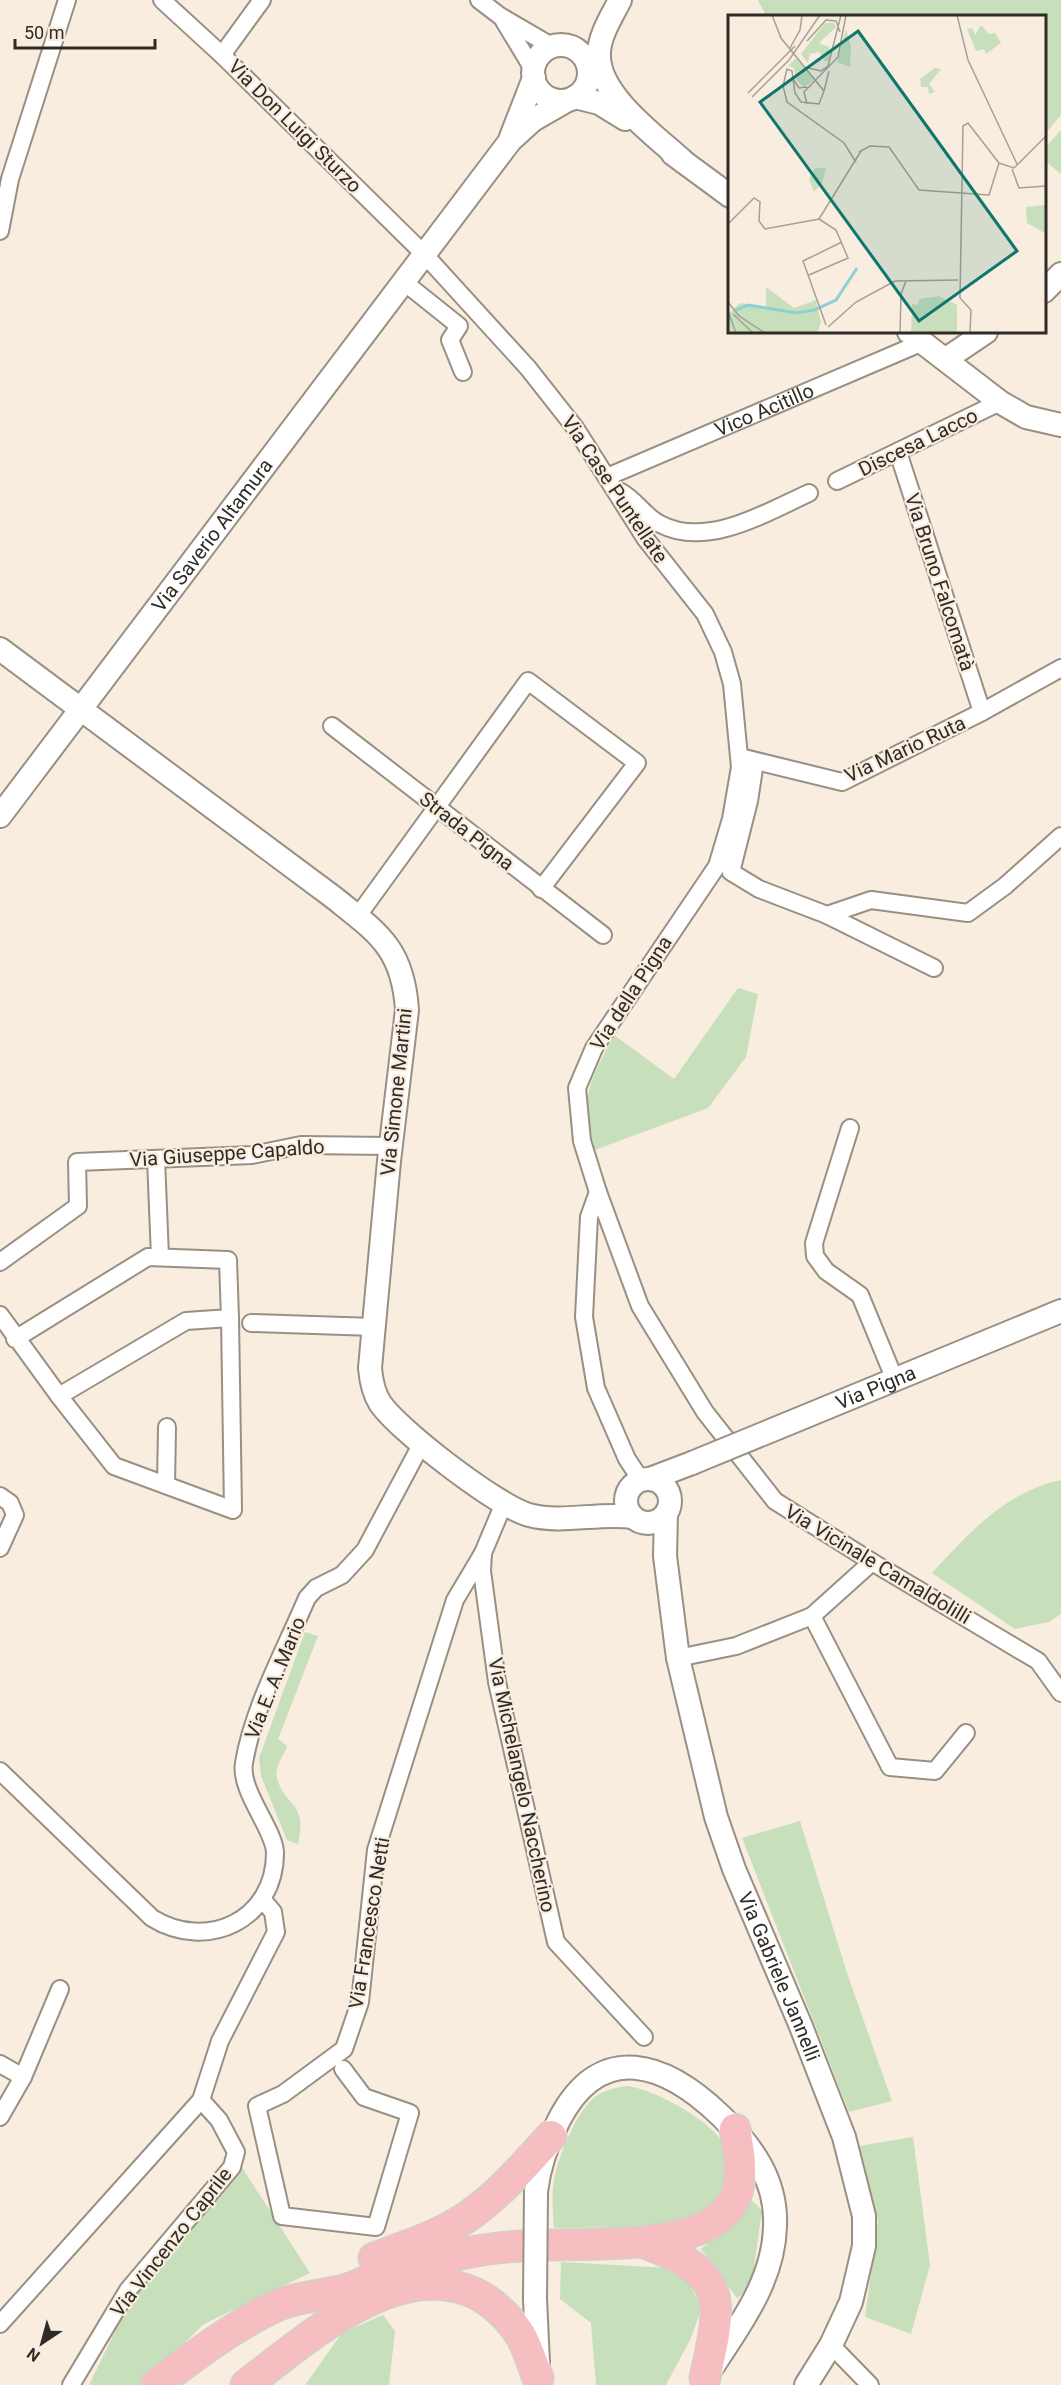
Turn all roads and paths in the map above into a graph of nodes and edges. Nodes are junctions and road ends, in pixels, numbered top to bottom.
1 (67, 0) edge
2 (162, 0) edge
3 (262, 0) edge
4 (478, 0) edge
5 (614, 0) edge
6 (620, 0) edge
7 (500, 16) junction
8 (560, 46) junction
9 (222, 55) junction
10 (533, 73) junction
11 (570, 99) junction
12 (510, 141) junction
13 (684, 162) junction
14 (728, 195) edge
15 (0, 231) edge
16 (425, 255) junction
17 (404, 282) junction
18 (985, 333) edge
19 (916, 337) edge
20 (946, 359) junction
21 (463, 372) dead end
22 (1000, 402) junction
23 (1061, 425) edge
24 (898, 452) junction
25 (837, 482) dead end
26 (610, 483) junction
27 (809, 493) dead end
28 (0, 649) edge
29 (1061, 668) edge
30 (80, 708) junction
31 (982, 712) junction
32 (332, 726) dead end
33 (748, 759) junction
34 (436, 808) junction
35 (0, 816) edge
36 (1061, 836) edge
37 (541, 889) junction
38 (827, 915) junction
39 (357, 916) junction
40 (603, 935) dead end
41 (934, 968) dead end
42 (850, 1128) dead end
43 (390, 1146) junction
44 (156, 1159) junction
45 (597, 1192) junction
46 (160, 1257) junction
47 (0, 1262) edge
48 (1061, 1311) edge
49 (0, 1315) edge
50 (230, 1318) junction
51 (250, 1323) dead end
52 (374, 1327) junction
53 (15, 1339) junction
54 (895, 1380) junction
55 (59, 1396) junction
56 (167, 1427) dead end
57 (422, 1443) junction
58 (166, 1485) junction
59 (0, 1496) edge
60 (648, 1500) junction
61 (504, 1503) junction
62 (0, 1548) edge
63 (483, 1553) junction
64 (872, 1562) junction
65 (812, 1616) junction
66 (678, 1658) junction
67 (1061, 1693) edge
68 (966, 1733) dead end
69 (0, 1771) edge
70 (262, 1899) junction
71 (60, 1989) dead end
72 (644, 2037) dead end
73 (0, 2064) edge
74 (343, 2069) dead end
75 (23, 2077) junction
76 (201, 2100) junction
77 (0, 2116) edge
78 (735, 2129) junction
79 (551, 2136) junction
80 (645, 2243) junction
81 (346, 2289) junction
82 (275, 2306) junction
83 (0, 2324) edge
84 (831, 2345) junction
85 (254, 2379) edge
86 (539, 2382) edge
87 (703, 2382) edge
88 (71, 2385) edge
89 (156, 2385) edge
90 (806, 2385) edge
91 (870, 2385) edge

1 - 15 street
2 - 9 street, Via Don Luigi Sturzo
3 - 9 street
4 - 7 street
5 - 8 main road
6 - 13 main road
7 - 8 street
7 - 10 street
8 - 10 main road
8 - 11 main road
9 - 16 street, Via Don Luigi Sturzo
10 - 11 main road
10 - 12 main road
11 - 12 main road
11 - 13 main road
12 - 16 main road, Via Saverio Altamura
13 - 14 main road
16 - 17 main road, Via Saverio Altamura
16 - 26 street, Via Case Puntellate
17 - 21 street
17 - 30 main road, Via Saverio Altamura
18 - 20 main road
19 - 20 main road
19 - 26 street, Vico Acitillo
20 - 22 main road
22 - 23 main road
22 - 24 street, Discesa Lacco
24 - 25 street, Discesa Lacco
24 - 31 street, Via Bruno Falcomatà
26 - 27 street
26 - 33 street, Via Case Puntellate
28 - 30 main road, Via Simone Martini
29 - 31 street, Via Mario Ruta
30 - 35 main road, Via Saverio Altamura
30 - 39 main road, Via Simone Martini
31 - 33 street, Via Mario Ruta
32 - 34 street, Strada Pigna
33 - 38 street
33 - 45 street, Via della Pigna
34 - 37 street, Strada Pigna
34 - 37 street
34 - 39 street
36 - 38 street
37 - 40 street, Strada Pigna
38 - 41 street
39 - 43 main road, Via Simone Martini
42 - 54 street
43 - 44 street, Via Giuseppe Capaldo
43 - 52 main road, Via Simone Martini
44 - 46 street
44 - 47 street, Via Giuseppe Capaldo
45 - 60 street
45 - 64 street, Via Vicinale Camaldolilli
46 - 50 street
46 - 53 street
48 - 54 main road, Via Pigna
49 - 53 street
50 - 55 street
50 - 58 street
51 - 52 street
52 - 57 main road, Via Simone Martini
53 - 55 street
54 - 60 main road, Via Pigna, bridge
55 - 58 street
56 - 58 street
57 - 61 main road, Via Simone Martini
57 - 70 street, Via E. A. Mario
59 - 62 street
60 - 61 main road, Via Simone Martini
60 - 66 main road, Via Gabriele Jannelli
61 - 63 street, Via Michelangelo Naccherino
63 - 72 street, Via Michelangelo Naccherino
63 - 74 street, Via Francesco Netti
64 - 65 street
64 - 67 street, Via Vicinale Camaldolilli
65 - 66 street
65 - 68 street
66 - 84 main road, Via Gabriele Jannelli
69 - 70 street, Via E. A. Mario
70 - 76 street
71 - 75 street
73 - 75 street
75 - 77 street
76 - 83 street
76 - 88 street, Via Vincenzo Caprile
78 - 79 main road
78 - 80 highway
78 - 87 main road
79 - 82 highway
79 - 86 main road, bridge
80 - 81 highway
80 - 87 highway
81 - 82 highway
81 - 85 highway
82 - 89 highway
84 - 90 main road, Via Gabriele Jannelli
84 - 91 street
85 - 86 highway

